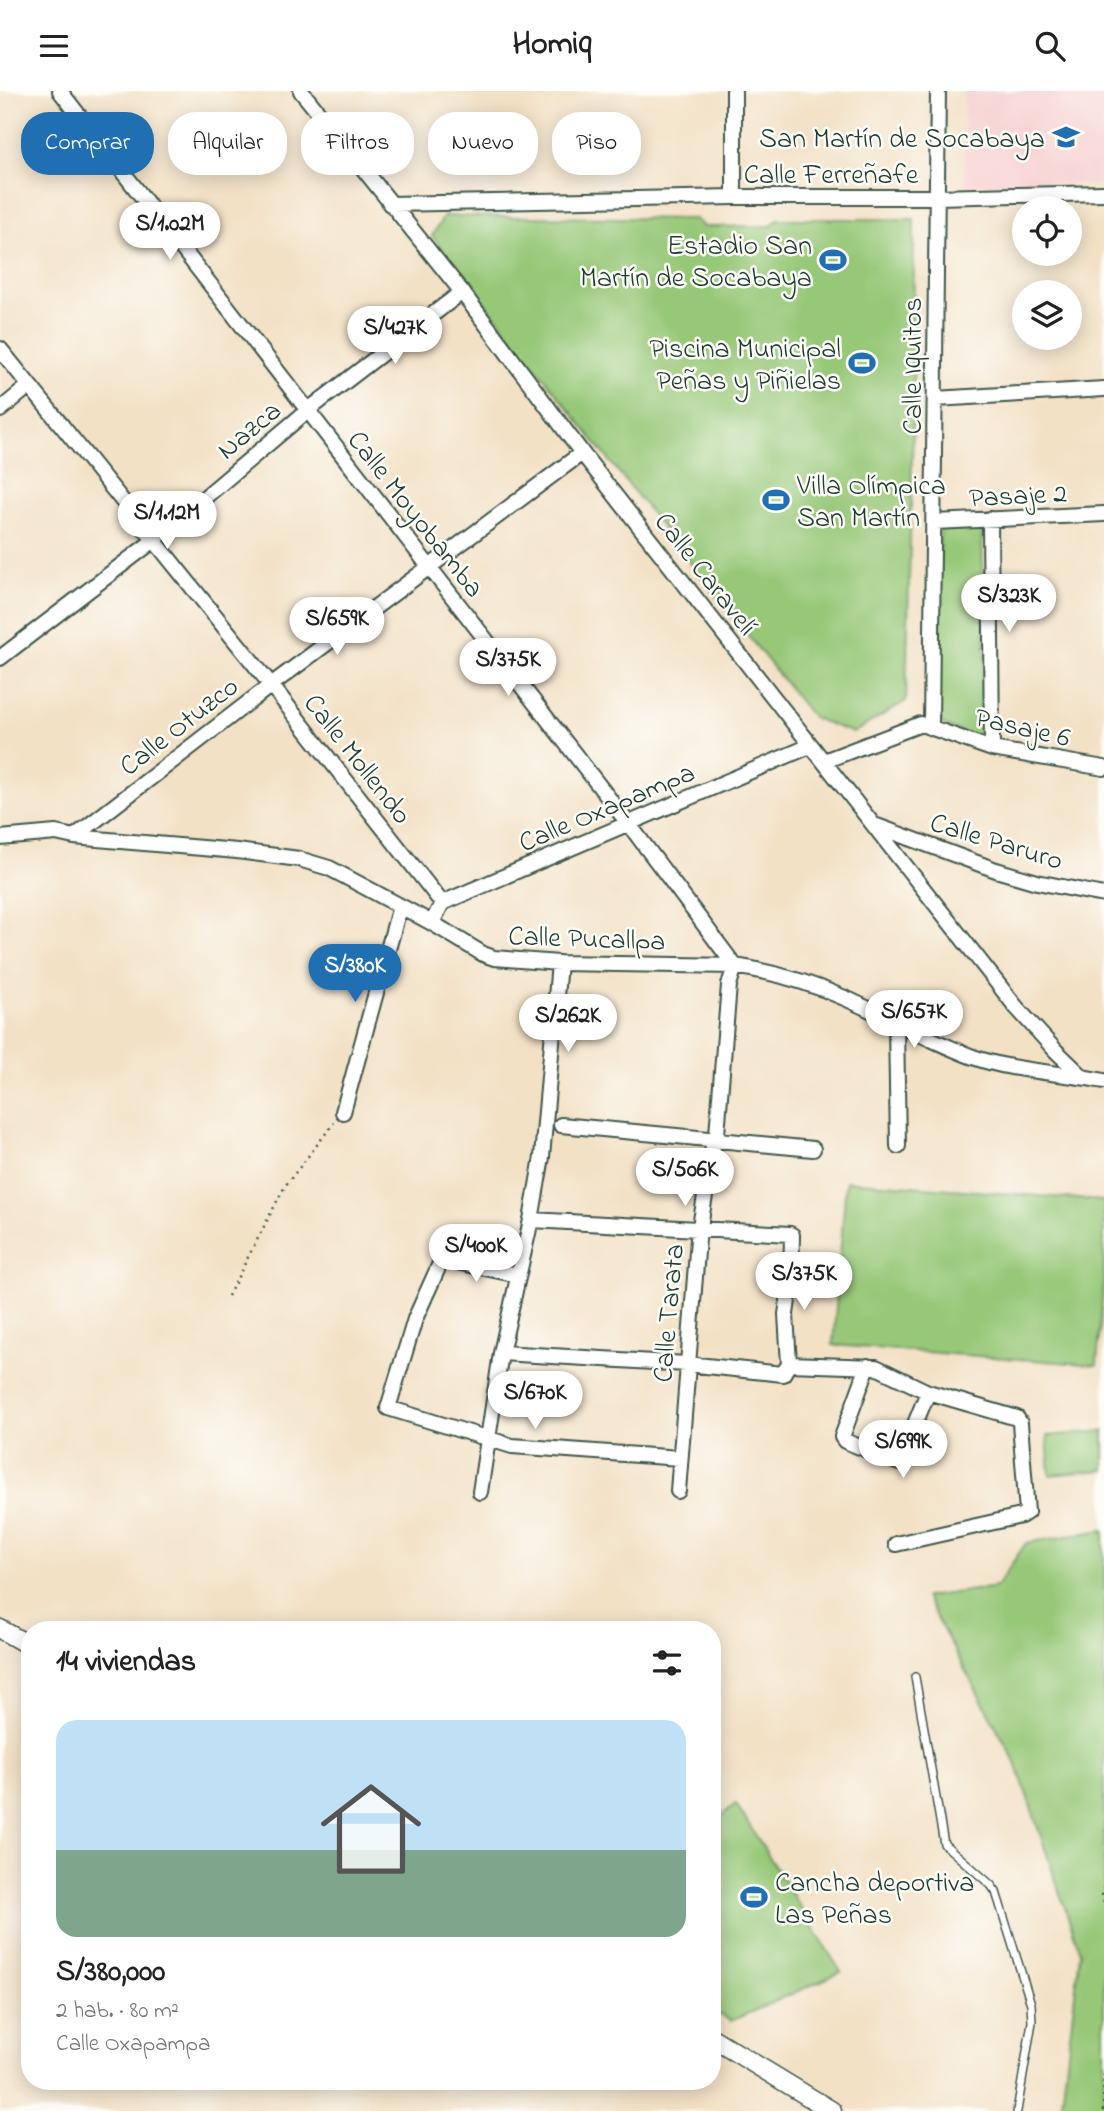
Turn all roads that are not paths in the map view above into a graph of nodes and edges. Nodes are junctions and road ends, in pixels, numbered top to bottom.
1 (60, 91) edge
2 (301, 91) edge
3 (734, 91) edge
4 (938, 91) edge
5 (1104, 193) edge
6 (734, 197) junction
7 (937, 197) junction
8 (390, 204) junction
9 (462, 292) junction
10 (0, 349) edge
11 (29, 386) junction
12 (1104, 389) edge
13 (935, 399) junction
14 (0, 410) edge
15 (307, 411) junction
16 (582, 453) junction
17 (1104, 514) edge
18 (990, 519) junction
19 (935, 522) junction
20 (153, 541) junction
21 (429, 567) junction
22 (0, 658) edge
23 (271, 685) junction
24 (931, 726) junction
25 (810, 746) junction
26 (992, 749) junction
27 (824, 761) junction
28 (1104, 768) edge
29 (628, 823) junction
30 (877, 827) junction
31 (74, 837) junction
32 (0, 838) edge
33 (1104, 895) edge
34 (442, 903) junction
35 (400, 906) junction
36 (432, 923) junction
37 (559, 963) junction
38 (734, 966) junction
39 (896, 1023) junction
40 (1083, 1077) junction
41 (1104, 1081) edge
42 (343, 1112) road end
43 (561, 1125) dead end
44 (714, 1140) junction
45 (898, 1146) dead end
46 (813, 1149) dead end
47 (531, 1220) junction
48 (699, 1229) junction
49 (518, 1275) junction
50 (501, 1353) junction
51 (687, 1364) junction
52 (789, 1364) junction
53 (868, 1366) junction
54 (928, 1392) junction
55 (488, 1439) junction
56 (680, 1458) junction
57 (678, 1491) dead end
58 (480, 1492) dead end
59 (896, 1544) dead end
60 (0, 1629) edge
61 (21, 1641) edge
62 (915, 1677) dead end
63 (721, 2043) edge
64 (832, 2111) edge
65 (1017, 2111) edge

1 - 15 street, Calle Moyobamba
2 - 8 street, Calle Caravelí
3 - 6 street
4 - 7 street, Calle Iquitos
5 - 7 street, Calle Ferreñafe
6 - 7 street, Calle Ferreñafe
6 - 8 street, Calle Ferreñafe
7 - 13 street, Calle Iquitos
8 - 9 street, Calle Caravelí
9 - 15 street, Nazca
9 - 16 street, Calle Caravelí
10 - 11 street, Calle Mollendo
11 - 14 street
11 - 20 street, Calle Mollendo
12 - 13 street
13 - 19 street, Calle Iquitos
15 - 20 street, Nazca
15 - 21 street, Calle Moyobamba
16 - 21 street, Calle Otuzco
16 - 25 street, Calle Caravelí
17 - 18 street, Pasaje 2
18 - 19 street, Pasaje 2
18 - 26 street
19 - 24 street, Calle Iquitos
20 - 22 street, Nazca
20 - 23 street, Calle Mollendo
21 - 23 street, Calle Otuzco
21 - 29 street, Calle Moyobamba
23 - 31 street, Calle Otuzco
23 - 34 street, Calle Mollendo
24 - 26 street, Pasaje 6
24 - 27 street
25 - 27 street, Calle Caravelí
25 - 29 street, Calle Oxapampa
26 - 28 street, Pasaje 6
27 - 30 street, Calle Caravelí
29 - 34 street, Calle Oxapampa
29 - 38 street, Calle Moyobamba
30 - 33 street, Calle Paruro
30 - 40 street, Calle Caravelí
31 - 32 street, Calle Pucallpa
31 - 35 street, Calle Pucallpa
34 - 36 street
35 - 36 street, Calle Pucallpa
35 - 42 street
36 - 37 street, Calle Pucallpa
37 - 38 street, Calle Pucallpa
37 - 47 street
38 - 39 street, Calle Pucallpa
38 - 44 street, Calle Tarata
39 - 40 street, Calle Pucallpa
39 - 45 street
40 - 41 street, Calle Pucallpa
43 - 44 street
44 - 46 street
44 - 48 street, Calle Tarata
47 - 48 street
47 - 49 street
48 - 51 street, Calle Tarata
48 - 52 street
49 - 50 street
49 - 55 street
50 - 51 street
50 - 55 street
51 - 52 street
51 - 56 street, Calle Tarata
52 - 53 street
53 - 54 street
53 - 54 street
54 - 59 street
55 - 56 street
55 - 58 street
56 - 57 street, Calle Tarata
60 - 61 street
62 - 65 lane
63 - 64 street

